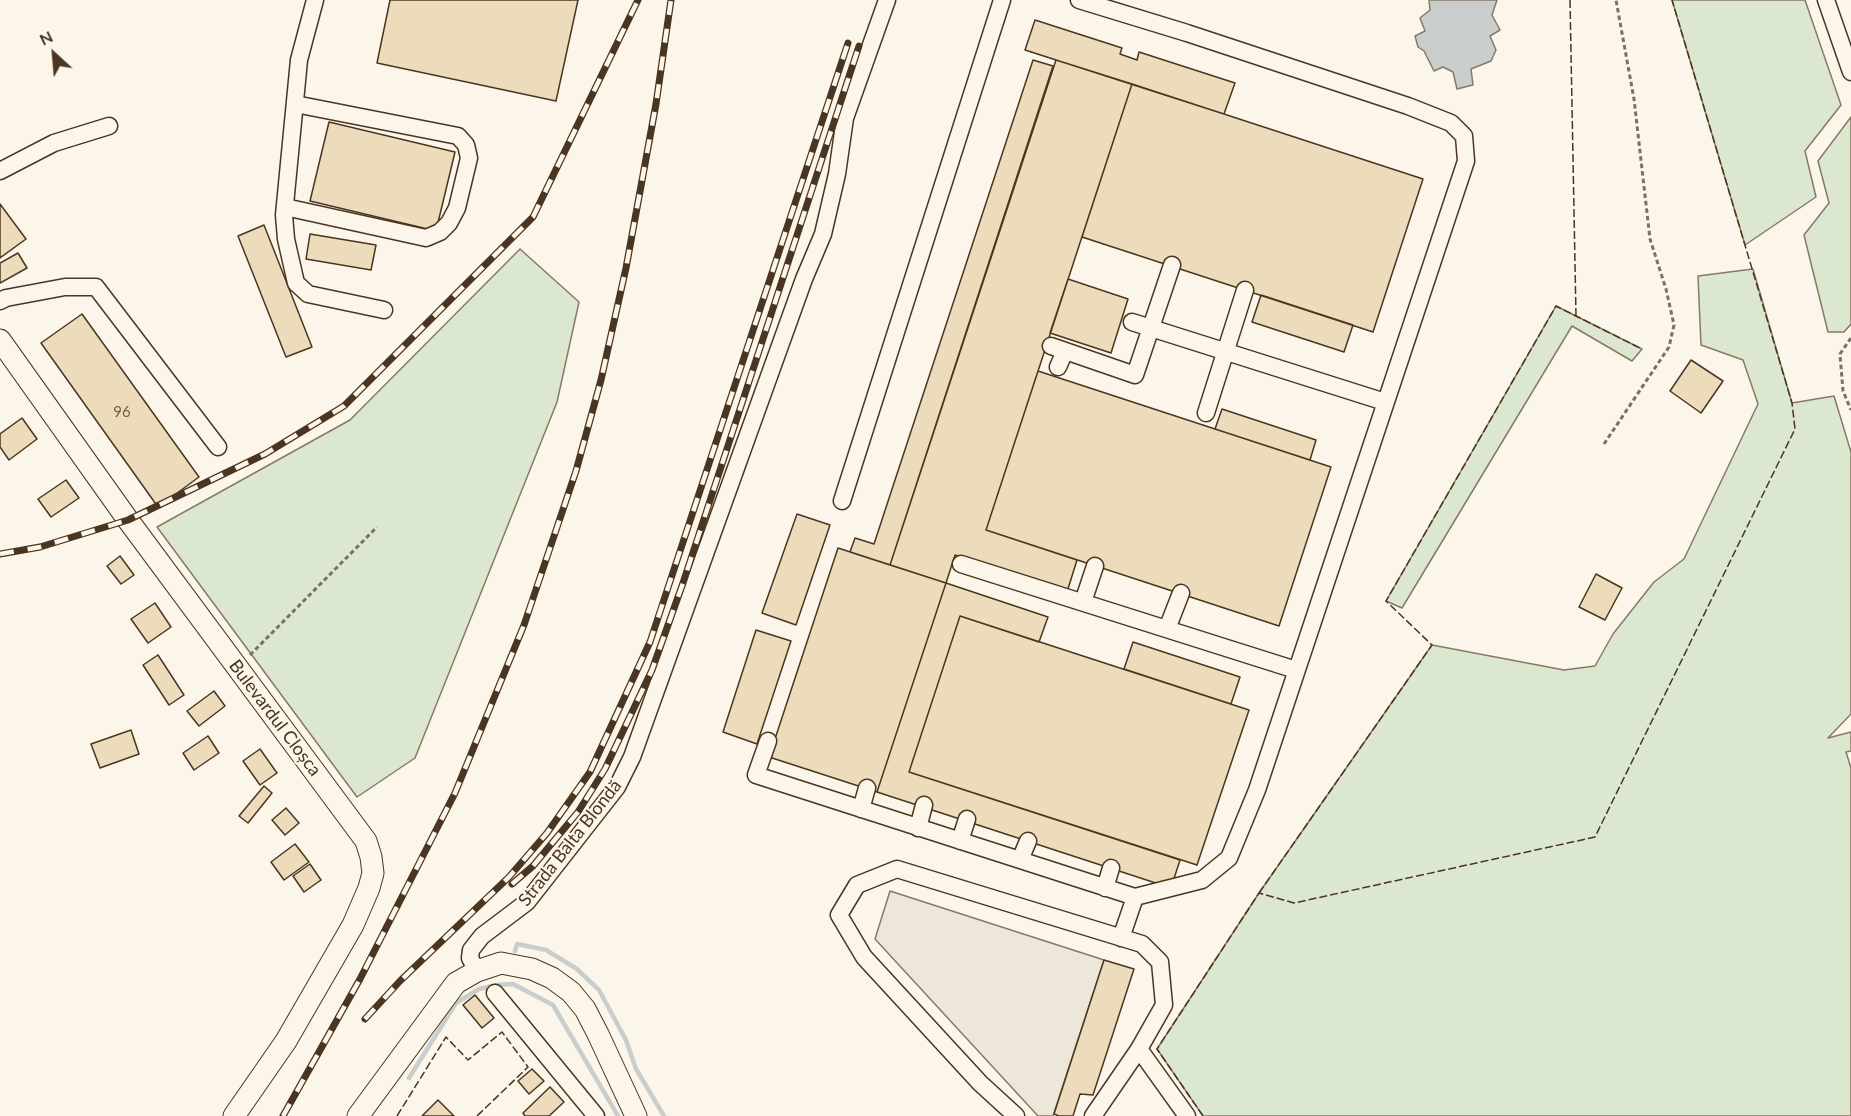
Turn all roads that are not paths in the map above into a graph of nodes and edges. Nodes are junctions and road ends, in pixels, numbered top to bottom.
1 (315, 0) edge
2 (887, 0) edge
3 (1002, 0) edge
4 (1079, 0) edge
5 (1826, 0) edge
6 (1851, 72) edge
7 (295, 104) junction
8 (109, 126) dead end
9 (0, 171) edge
10 (285, 207) junction
11 (1172, 265) dead end
12 (1245, 290) dead end
13 (0, 301) edge
14 (384, 310) dead end
15 (1132, 322) dead end
16 (1152, 328) junction
17 (0, 340) edge
18 (1225, 352) junction
19 (1058, 367) dead end
20 (1385, 402) junction
21 (1206, 413) dead end
22 (218, 447) dead end
23 (842, 501) dead end
24 (961, 564) dead end
25 (1095, 566) dead end
26 (1181, 593) dead end
27 (1083, 602) junction
28 (1167, 629) junction
29 (1296, 670) junction
30 (768, 741) dead end
31 (867, 789) dead end
32 (924, 805) dead end
33 (861, 809) junction
34 (967, 819) dead end
35 (918, 828) junction
36 (960, 841) junction
37 (1028, 841) dead end
38 (1020, 860) junction
39 (1111, 868) dead end
40 (1106, 888) junction
41 (1135, 897) junction
42 (1121, 938) junction
43 (477, 970) junction
44 (495, 993) dead end
45 (1139, 1050) junction
46 (234, 1116) edge
47 (358, 1116) edge
48 (596, 1116) edge
49 (636, 1116) edge
50 (1017, 1116) edge
51 (1093, 1116) edge
52 (1187, 1116) edge

1 - 7 street
2 - 43 street, Strada Balta Blondă
3 - 23 street
4 - 20 street
5 - 6 street
7 - 10 street
7 - 10 street
8 - 9 street
10 - 14 street
11 - 16 street
12 - 18 street
13 - 22 street
15 - 16 street
16 - 18 street
16 - 19 street
17 - 46 main road, Bulevardul Cloșca
18 - 20 street
18 - 21 street
20 - 29 street
24 - 27 street
25 - 27 street
26 - 28 street
27 - 28 street
28 - 29 street
29 - 41 street
30 - 33 street
31 - 33 street
32 - 35 street
33 - 35 street
34 - 36 street
35 - 36 street
36 - 38 street
37 - 38 street
38 - 40 street
39 - 40 street
40 - 41 street
41 - 42 street
42 - 45 street
42 - 50 street
43 - 47 main road
43 - 49 main road
44 - 48 street
45 - 51 street
45 - 52 street

